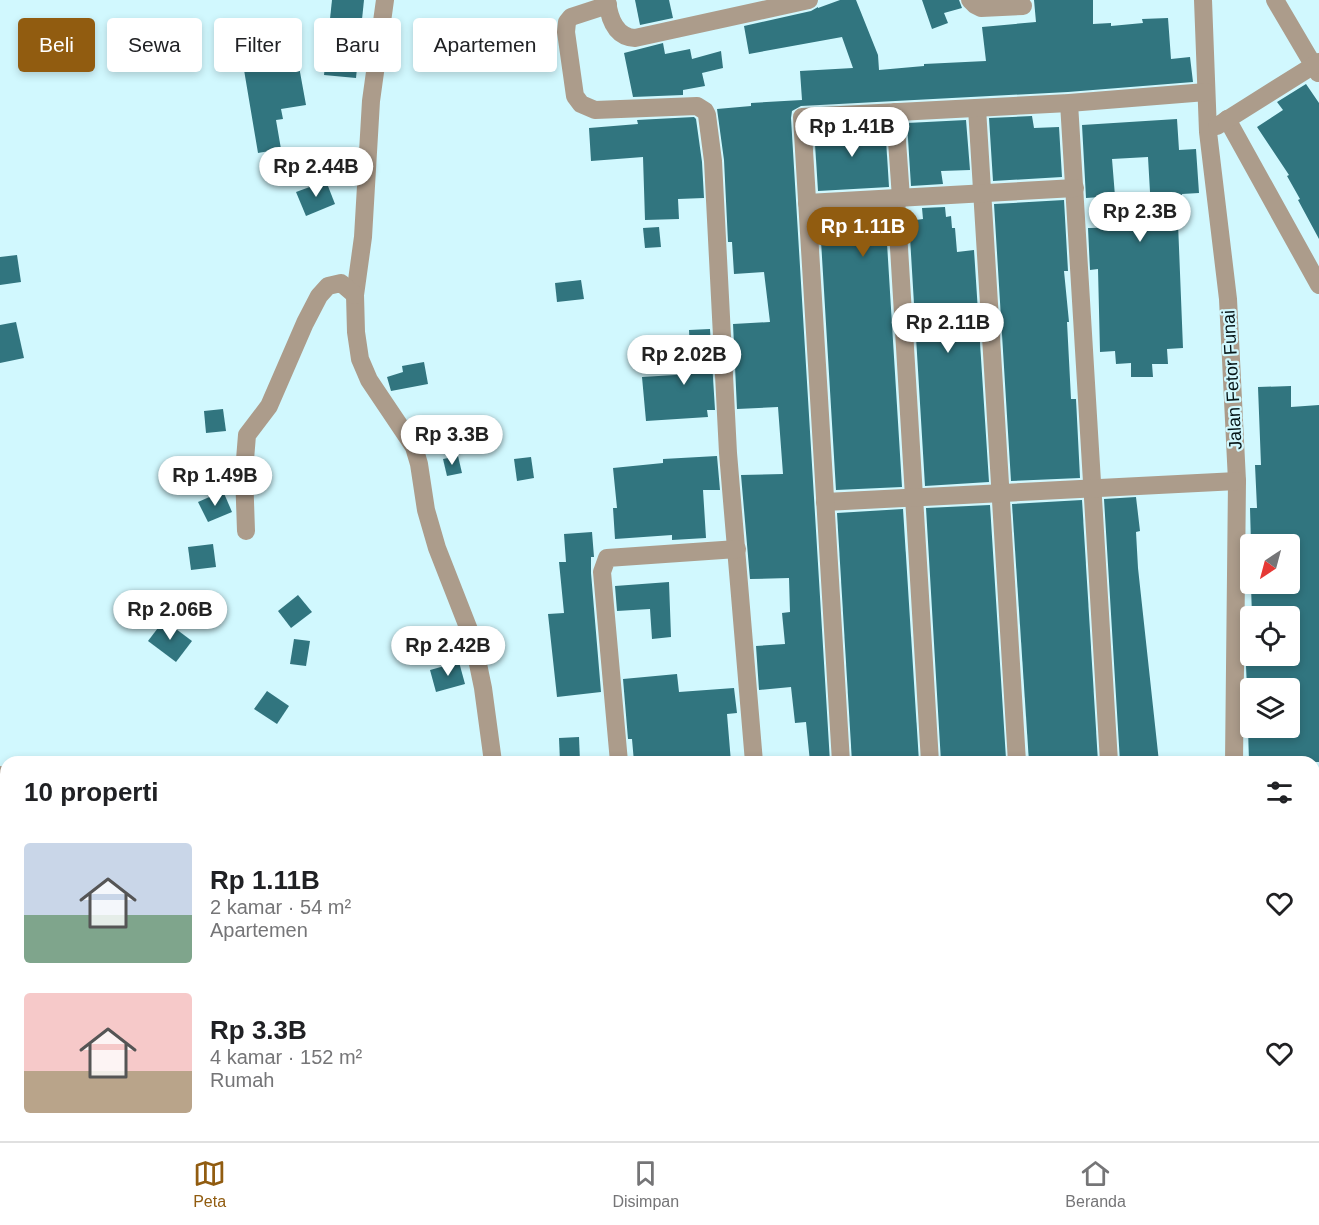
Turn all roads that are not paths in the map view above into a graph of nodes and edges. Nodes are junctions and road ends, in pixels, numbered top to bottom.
1 (385, 0) edge
2 (809, 0) edge
3 (970, 0) edge
4 (1203, 0) edge
5 (1275, 0) edge
6 (608, 2) edge
7 (1023, 6) dead end
8 (1317, 67) edge
9 (1206, 92) junction
10 (1069, 103) junction
11 (977, 108) junction
12 (895, 112) junction
13 (1227, 119) junction
14 (1208, 132) junction
15 (1075, 188) junction
16 (982, 193) junction
17 (898, 198) junction
18 (807, 203) junction
19 (1319, 285) edge
20 (355, 296) junction
21 (1237, 481) junction
22 (1092, 488) junction
23 (1000, 493) junction
24 (914, 497) junction
25 (825, 502) junction
26 (246, 531) dead end
27 (737, 549) junction
28 (491, 756) edge
29 (619, 756) edge
30 (754, 756) edge
31 (841, 756) edge
32 (930, 756) edge
33 (1017, 756) edge
34 (1108, 756) edge
35 (1234, 756) edge

1 - 20 street
2 - 6 street
3 - 7 street
4 - 9 street, Jalan Fetor Funai
5 - 8 street
6 - 27 street
8 - 13 street
9 - 10 street
9 - 14 street, Jalan Fetor Funai
10 - 11 street
10 - 15 street
11 - 12 street
11 - 16 street
12 - 17 street
12 - 18 street
13 - 14 street
13 - 19 street
14 - 21 street, Jalan Fetor Funai
15 - 16 street
15 - 22 street
16 - 17 street
16 - 23 street
17 - 18 street
17 - 24 street
18 - 25 street
20 - 26 street
20 - 28 street
21 - 22 street
21 - 35 street, Jalan Fetor Funai
22 - 23 street
22 - 34 street
23 - 24 street
23 - 33 street
24 - 25 street
24 - 32 street
25 - 31 street
27 - 29 street
27 - 30 street

